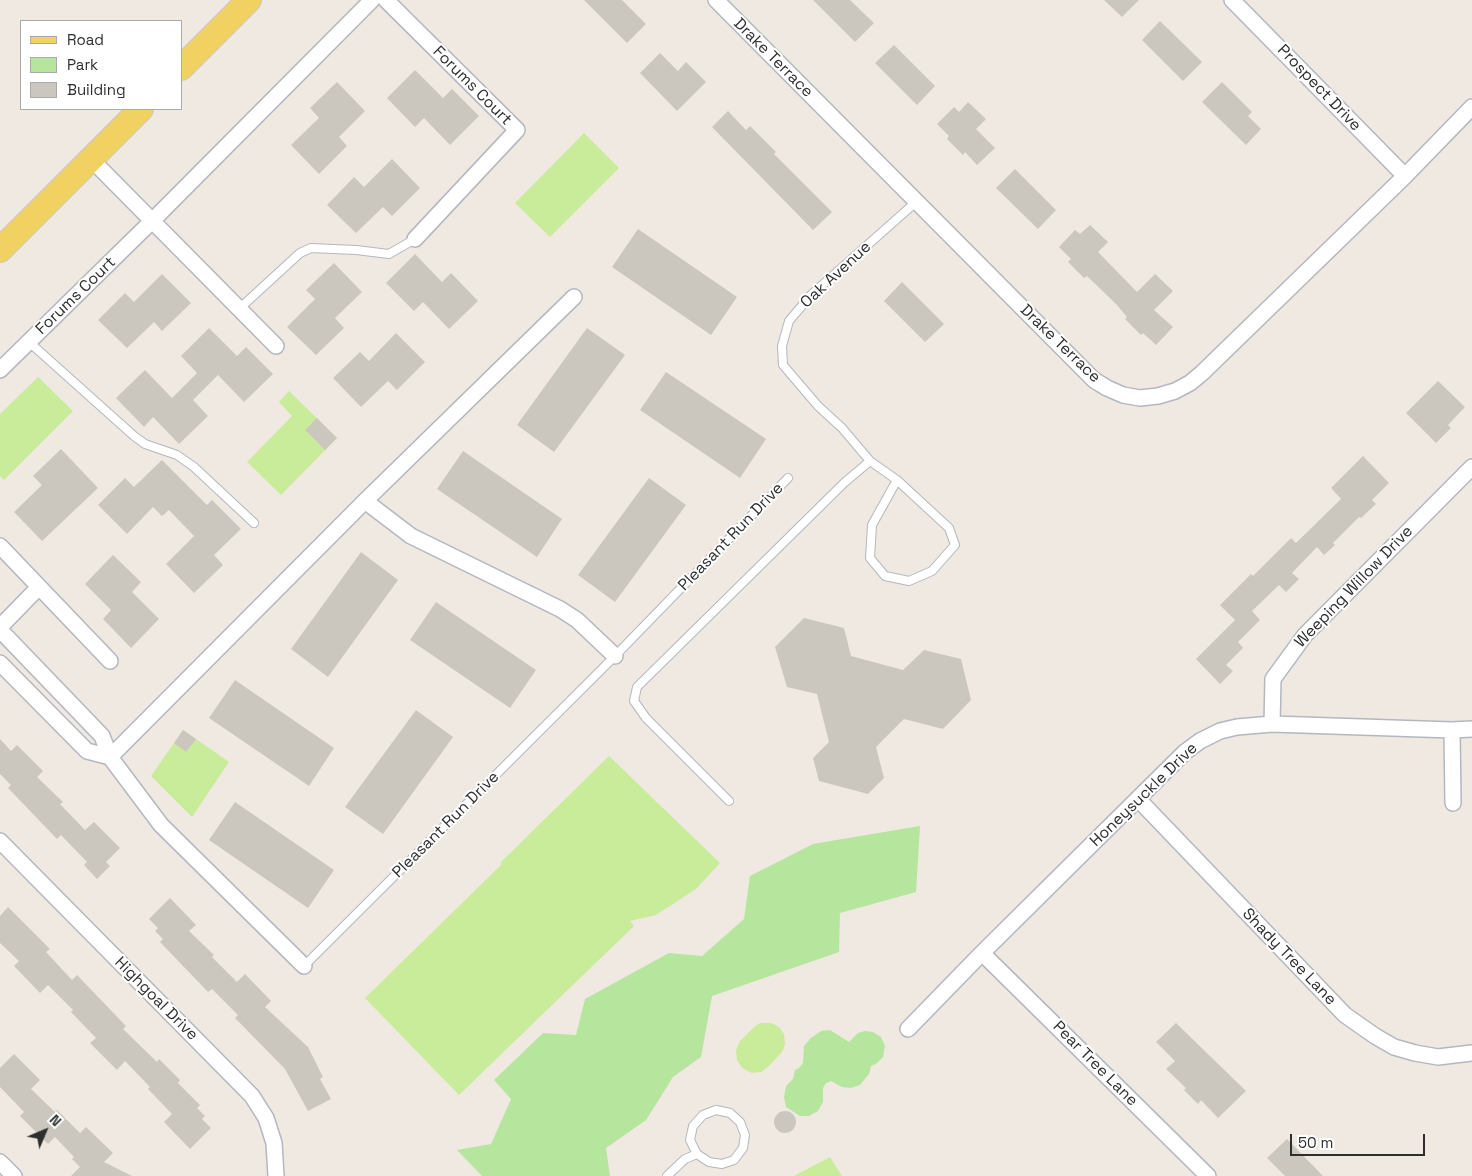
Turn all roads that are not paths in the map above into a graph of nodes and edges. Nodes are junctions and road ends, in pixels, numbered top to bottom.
1 (249, 0) edge
2 (372, 0) edge
3 (386, 0) edge
4 (716, 0) edge
5 (1232, 0) edge
6 (182, 67) edge
7 (1472, 108) edge
8 (139, 110) edge
9 (91, 159) junction
10 (1405, 176) junction
11 (916, 202) junction
12 (152, 221) junction
13 (416, 239) joint
14 (0, 250) edge
15 (574, 297) dead end
16 (239, 309) junction
17 (29, 342) junction
18 (276, 346) dead end
19 (0, 370) edge
20 (870, 461) junction
21 (1472, 467) edge
22 (788, 478) dead end
23 (897, 480) junction
24 (365, 500) junction
25 (254, 523) dead end
26 (0, 546) edge
27 (40, 587) junction
28 (0, 628) edge
29 (615, 656) junction
30 (110, 661) dead end
31 (0, 663) edge
32 (1272, 724) junction
33 (1472, 728) edge
34 (1452, 730) junction
35 (110, 756) junction
36 (1138, 799) junction
37 (729, 801) dead end
38 (1453, 803) dead end
39 (0, 841) edge
40 (982, 952) junction
41 (304, 966) joint
42 (908, 1029) dead end
43 (1472, 1053) edge
44 (697, 1154) junction
45 (0, 1162) edge
46 (14, 1176) edge
47 (276, 1176) edge
48 (667, 1176) edge
49 (1208, 1176) edge

1 - 6 main road
2 - 12 street, Forums Court
3 - 13 street, Forums Court
4 - 11 street, Drake Terrace
5 - 10 street, Prospect Drive
7 - 10 street, Drake Terrace
8 - 9 main road
9 - 12 street
9 - 14 main road
10 - 11 street, Drake Terrace
11 - 20 lane, Oak Avenue
12 - 16 street
12 - 17 street, Forums Court
13 - 16 lane
15 - 24 street
16 - 18 street
17 - 19 street, Forums Court
17 - 25 lane
20 - 23 lane
20 - 37 lane
21 - 32 street, Weeping Willow Drive
22 - 29 lane, Pleasant Run Drive
23 - 23 lane
24 - 29 street
24 - 35 street
26 - 27 street
27 - 28 street
27 - 30 street
28 - 35 street, Pleasant Run Drive
29 - 41 lane, Pleasant Run Drive
31 - 35 street
32 - 34 street, Honeysuckle Drive
32 - 36 street, Honeysuckle Drive
33 - 34 street, Honeysuckle Drive
34 - 38 street
35 - 41 street, Pleasant Run Drive
36 - 40 street, Honeysuckle Drive
36 - 43 street, Shady Tree Lane
39 - 47 street, Highgoal Drive
40 - 42 street, Honeysuckle Drive
40 - 49 street, Pear Tree Lane
44 - 44 lane
44 - 48 lane
45 - 46 street

